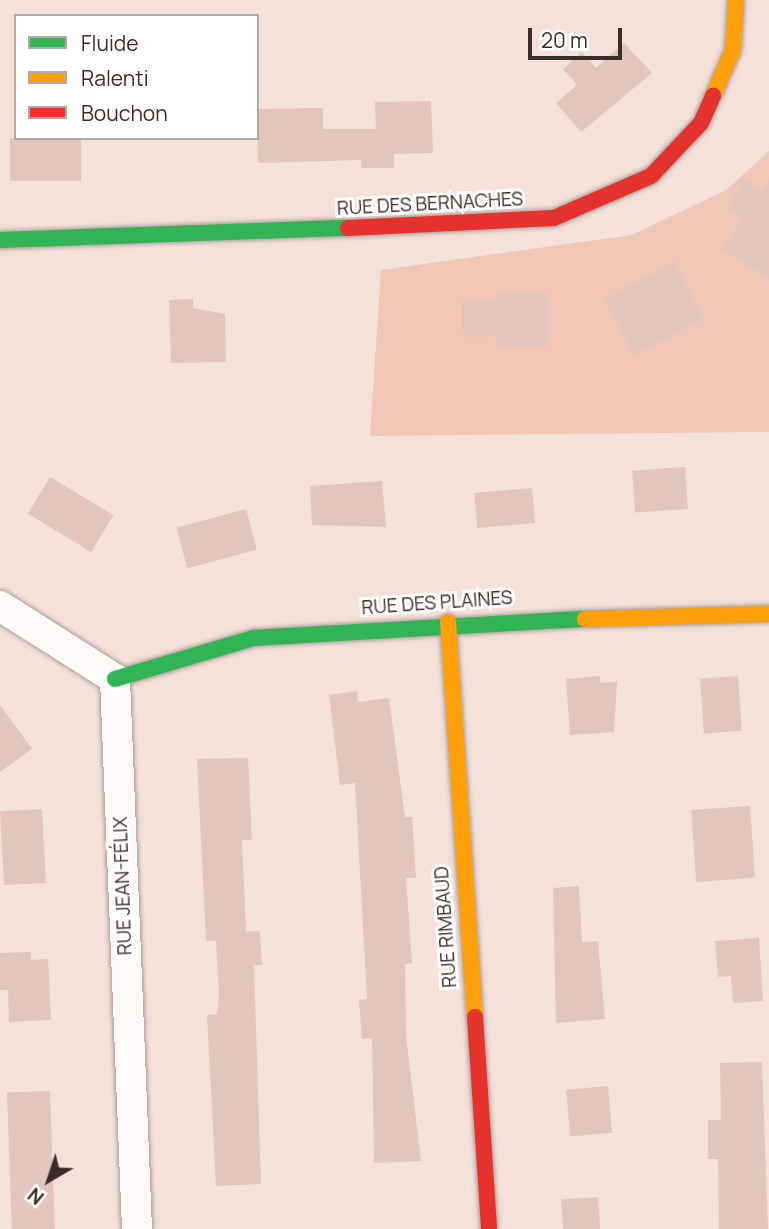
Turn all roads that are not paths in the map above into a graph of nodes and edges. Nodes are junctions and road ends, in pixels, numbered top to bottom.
1 (736, 0) edge
2 (0, 240) edge
3 (0, 606) edge
4 (769, 614) edge
5 (448, 622) junction
6 (115, 679) junction
7 (137, 1229) edge
8 (489, 1229) edge

1 - 2 street, RUE DES BERNACHES
3 - 6 street
4 - 5 street, RUE DES PLAINES
5 - 6 street, RUE DES PLAINES
5 - 8 street, RUE RIMBAUD
6 - 7 street, RUE JEAN-FÉLIX

